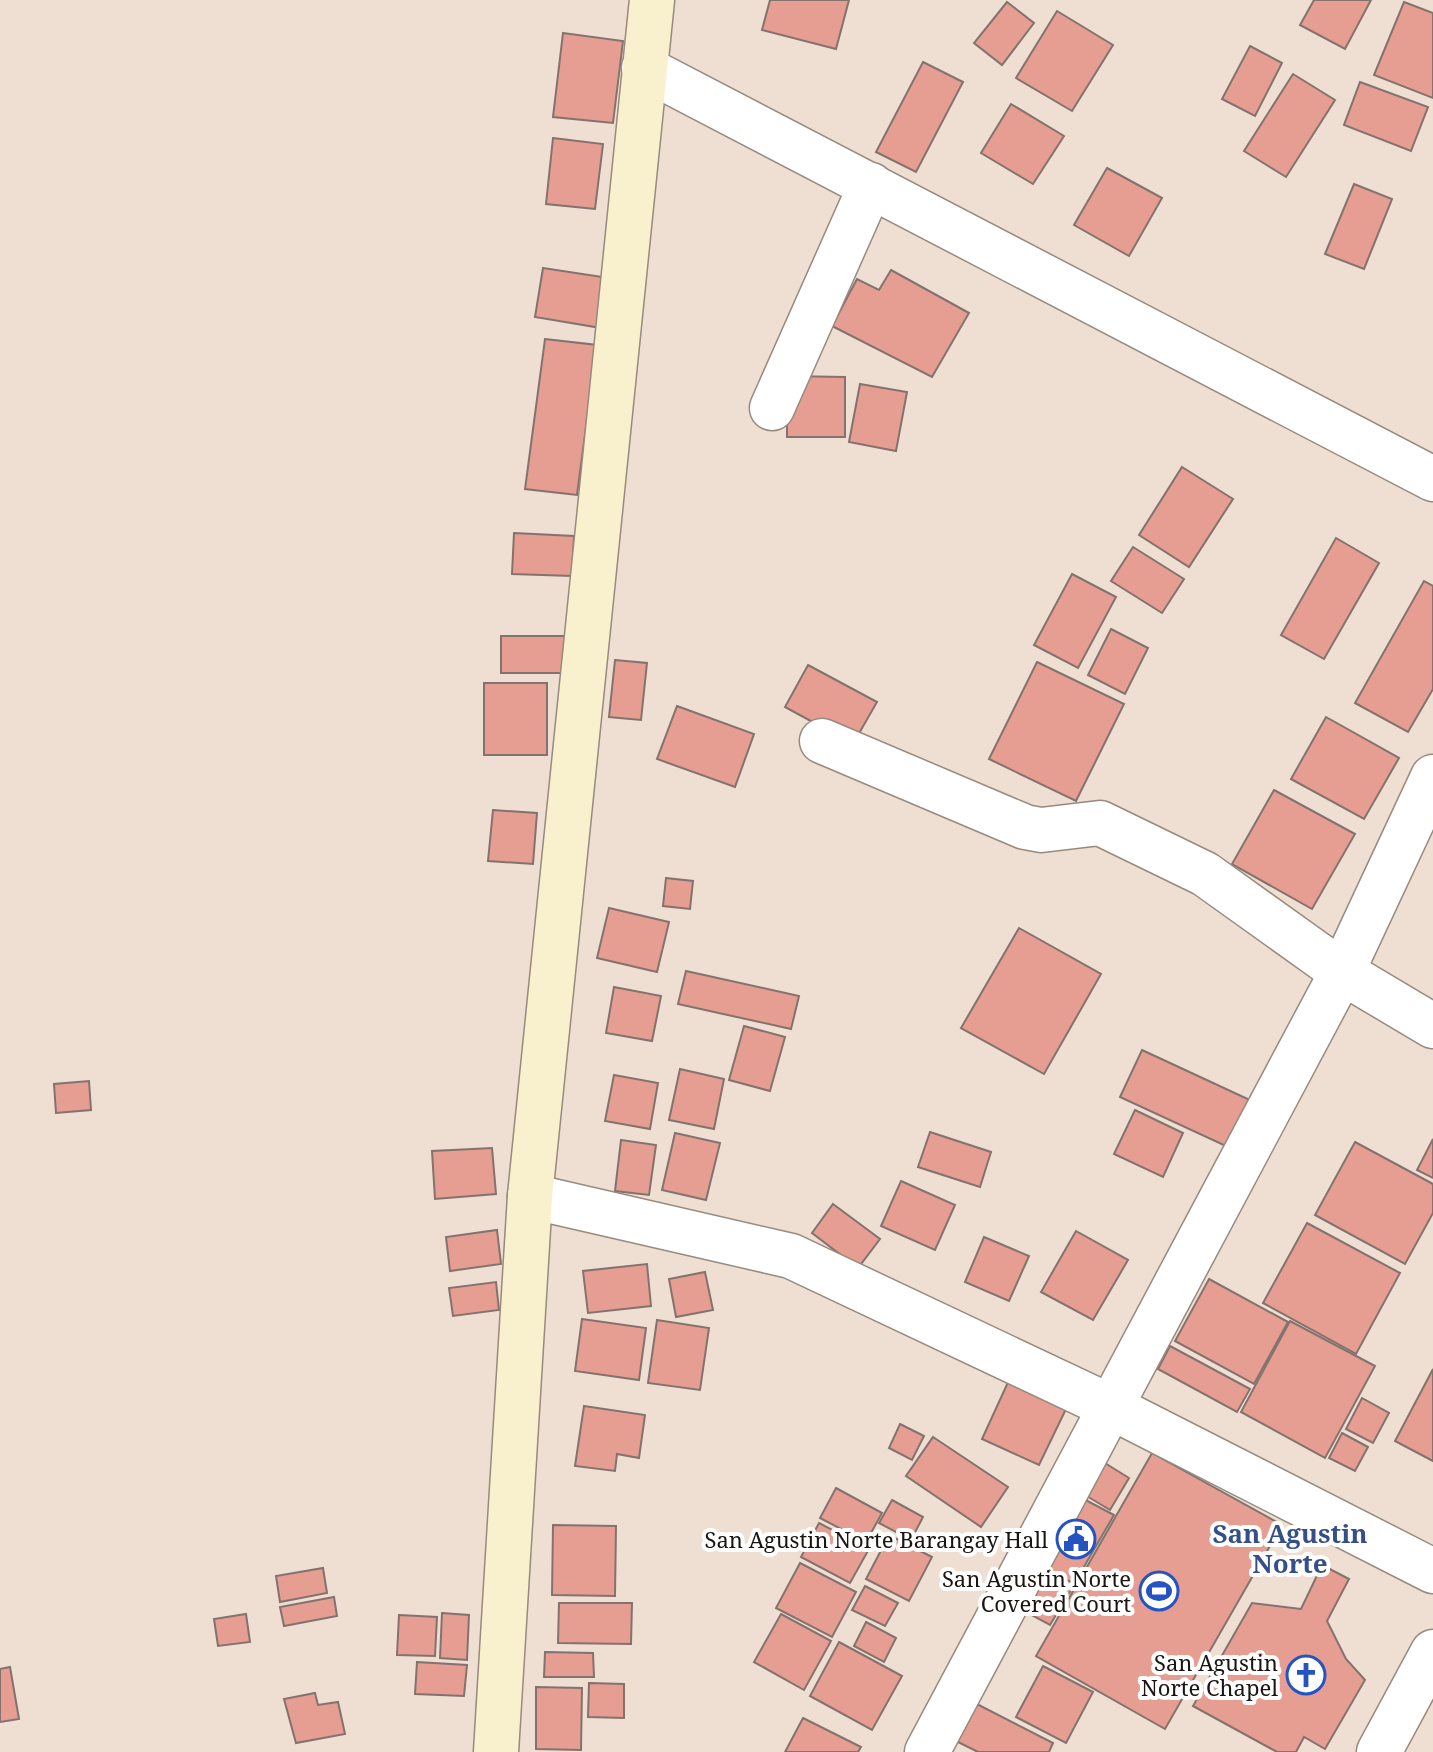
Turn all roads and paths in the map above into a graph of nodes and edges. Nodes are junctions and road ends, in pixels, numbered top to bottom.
1 (652, 0) edge
2 (644, 68) junction
3 (871, 185) junction
4 (772, 408) dead end
5 (1433, 479) edge
6 (822, 741) dead end
7 (1433, 777) edge
8 (1342, 972) junction
9 (1433, 1026) edge
10 (530, 1196) junction
11 (1113, 1408) junction
12 (1433, 1571) edge
13 (1433, 1652) edge
14 (496, 1752) edge
15 (927, 1752) edge
16 (1379, 1752) edge

1 - 2 street
2 - 3 street
2 - 10 street
3 - 4 street
3 - 5 street
6 - 8 street
7 - 8 street
8 - 9 street
8 - 11 street
10 - 11 street
10 - 14 street
11 - 12 street
11 - 15 street
13 - 16 street

